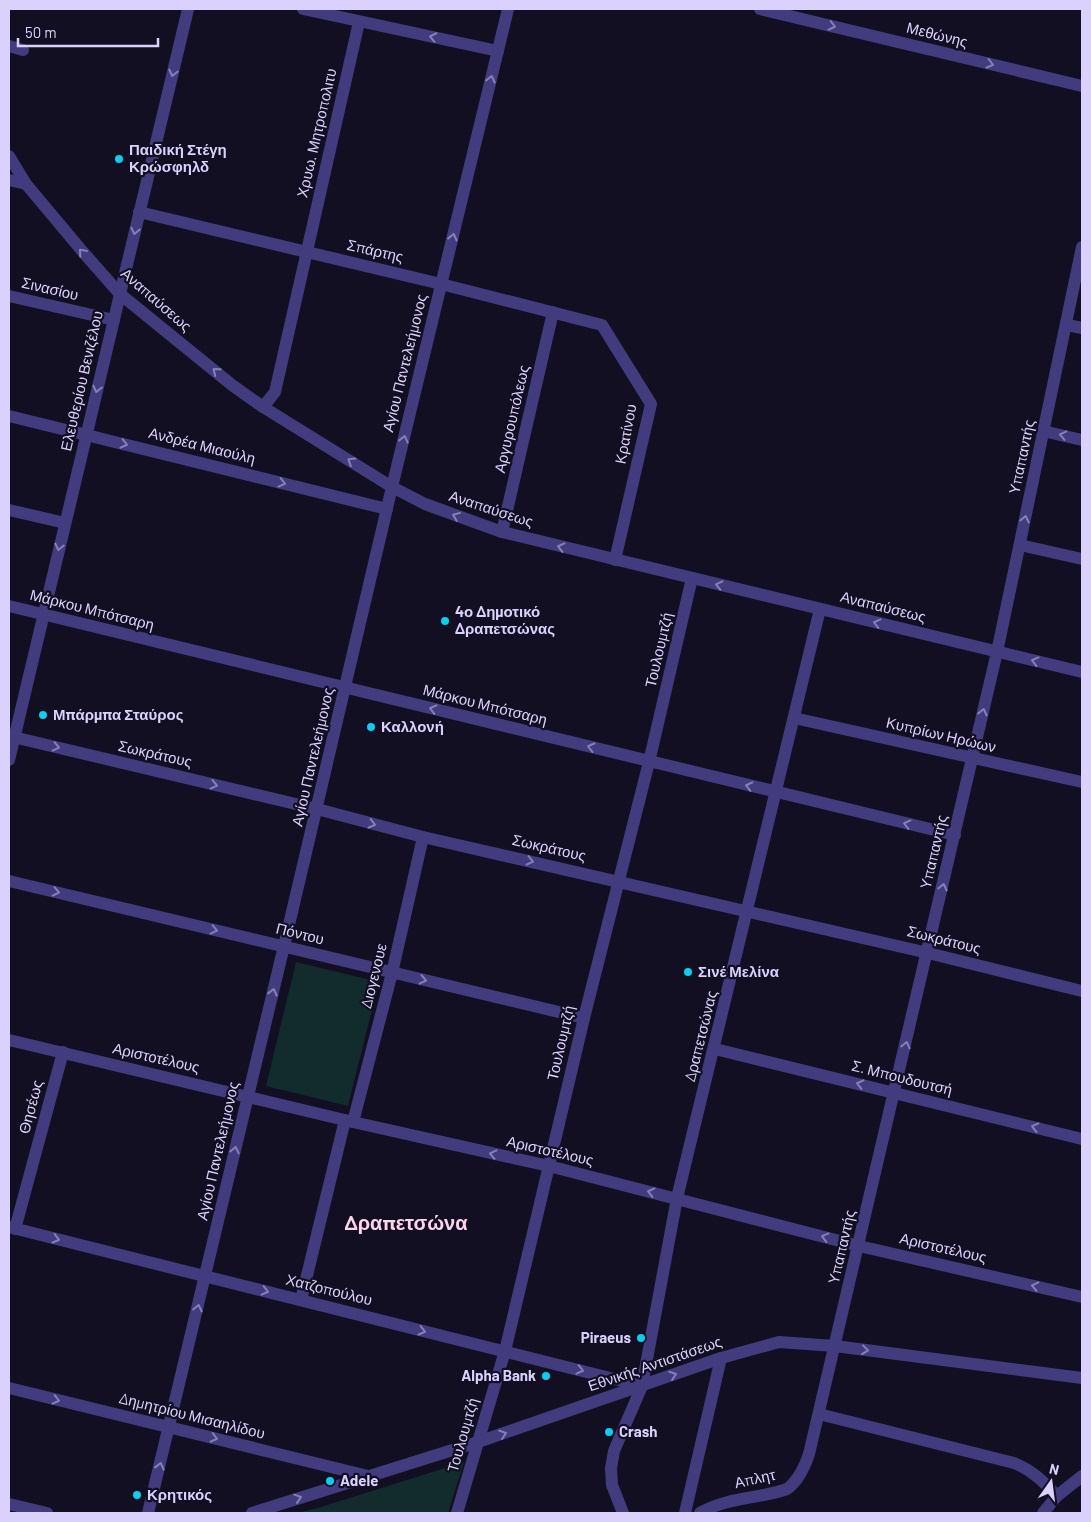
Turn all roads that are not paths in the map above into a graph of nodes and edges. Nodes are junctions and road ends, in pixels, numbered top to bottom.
1 (188, 9) edge
2 (303, 9) edge
3 (508, 9) edge
4 (760, 9) edge
5 (785, 12) edge
6 (359, 22) junction
7 (9, 46) edge
8 (23, 50) dead end
9 (498, 50) junction
10 (1082, 86) edge
11 (9, 156) edge
12 (9, 180) edge
13 (26, 184) junction
14 (140, 212) junction
15 (1082, 247) edge
16 (306, 252) junction
17 (441, 284) junction
18 (120, 294) junction
19 (9, 296) edge
20 (553, 312) junction
21 (114, 320) junction
22 (602, 325) joint
23 (1067, 325) junction
24 (1082, 328) edge
25 (263, 407) junction
26 (9, 416) edge
27 (1044, 430) junction
28 (86, 434) junction
29 (1082, 440) edge
30 (392, 487) junction
31 (387, 509) junction
32 (9, 510) edge
33 (65, 523) junction
34 (502, 532) junction
35 (1020, 545) junction
36 (1082, 559) edge
37 (615, 560) junction
38 (692, 578) junction
39 (9, 606) edge
40 (820, 609) junction
41 (44, 615) junction
42 (997, 652) junction
43 (1082, 672) edge
44 (346, 688) junction
45 (794, 718) junction
46 (11, 737) edge
47 (972, 759) junction
48 (9, 760) edge
49 (649, 762) junction
50 (1082, 782) edge
51 (775, 792) junction
52 (317, 810) junction
53 (954, 835) junction
54 (423, 837) junction
55 (9, 881) edge
56 (618, 881) junction
57 (748, 912) junction
58 (284, 946) junction
59 (928, 953) junction
60 (392, 973) junction
61 (1082, 991) edge
62 (584, 1018) junction
63 (9, 1040) edge
64 (715, 1049) junction
65 (63, 1052) junction
66 (895, 1093) junction
67 (248, 1096) junction
68 (349, 1121) junction
69 (1082, 1139) edge
70 (549, 1166) junction
71 (677, 1198) junction
72 (12, 1228) edge
73 (859, 1246) junction
74 (205, 1276) junction
75 (1082, 1297) edge
76 (301, 1300) junction
77 (835, 1346) junction
78 (505, 1351) junction
79 (721, 1358) junction
80 (1082, 1378) edge
81 (642, 1386) junction
82 (9, 1388) edge
83 (819, 1414) junction
84 (170, 1428) junction
85 (478, 1442) junction
86 (806, 1462) joint
87 (368, 1476) junction
88 (1082, 1476) edge
89 (1057, 1496) junction
90 (9, 1504) edge
91 (47, 1513) edge
92 (148, 1513) edge
93 (252, 1513) edge
94 (457, 1513) edge
95 (622, 1513) edge
96 (686, 1513) edge
97 (700, 1513) edge
98 (1043, 1513) edge

1 -> 14 street, Ελευθερίου Βενιζέλου
2 - 6 street
3 - 9 street, Αγίου Παντελεήμονος
4 - 5 street, Μεθώνης
5 -> 10 street, Μεθώνης
9 -> 6 street
6 - 16 street, Χρυω. Μητροπολιτυ
7 - 8 street
17 -> 9 street, Αγίου Παντελεήμονος
11 - 13 street, Αναπαύσεως
12 - 13 street
18 -> 13 street, Αναπαύσεως
14 - 16 street, Σπάρτης
14 -> 18 street, Ελευθερίου Βενιζέλου
15 - 23 street, Υπαπαντής
16 - 17 street, Σπάρτης
16 - 25 street, Χρυω. Μητροπολιτυ
17 - 20 street, Σπάρτης
30 -> 17 street, Αγίου Παντελεήμονος
18 - 21 street, Ελευθερίου Βενιζέλου
25 -> 18 street, Αναπαύσεως
19 - 21 street, Σινασίου
20 - 22 street, Σπάρτης
20 - 34 street, Αργυρουπόλεως
21 -> 28 street, Ελευθερίου Βενιζέλου
22 - 37 street, Κρατίνου
23 - 24 street
23 - 27 street, Υπαπαντής
30 -> 25 street, Αναπαύσεως
26 - 28 street, Ανδρέα Μιαούλη
29 -> 27 street
35 -> 27 street, Υπαπαντής
28 -> 31 street, Ανδρέα Μιαούλη
28 - 33 street, Ελευθερίου Βενιζέλου
30 - 31 street, Αγίου Παντελεήμονος
34 -> 30 street, Αναπαύσεως
31 - 44 street, Αγίου Παντελεήμονος
32 - 33 street
33 -> 41 street, Ελευθερίου Βενιζέλου
37 -> 34 street, Αναπαύσεως
35 - 36 street
35 - 42 street, Υπαπαντής
37 - 38 street, Αναπαύσεως
40 -> 38 street, Αναπαύσεως
38 - 49 street, Τουλουμτζή
39 - 41 street, Μάρκου Μπότσαρη
42 -> 40 street, Αναπαύσεως
40 - 45 street, Δραπετσώνας
41 - 44 street, Μάρκου Μπότσαρη
41 - 46 street, Ελευθερίου Βενιζέλου
43 -> 42 street, Αναπαύσεως
47 -> 42 street, Υπαπαντής
49 -> 44 street, Μάρκου Μπότσαρη
44 - 52 street, Αγίου Παντελεήμονος
45 - 47 street, Κυπρίων Ηρώων
45 - 51 street, Δραπετσώνας
46 - 48 street, Ελευθερίου Βενιζέλου
46 -> 52 street, Σωκράτους
47 - 50 street, Κυπρίων Ηρώων
47 - 53 street, Υπαπαντής
51 -> 49 street, Μάρκου Μπότσαρη
49 - 56 street, Τουλουμτζή
53 -> 51 street, Μάρκου Μπότσαρη
51 - 57 street, Δραπετσώνας
52 -> 54 street, Σωκράτους
52 - 58 street, Αγίου Παντελεήμονος
59 -> 53 street, Υπαπαντής
54 -> 56 street, Σωκράτους
54 - 60 street, Διογενουε
55 -> 58 street, Πόντου
56 - 57 street, Σωκράτους
56 - 62 street, Τουλουμτζή
57 - 59 street, Σωκράτους
57 - 64 street, Δραπετσώνας
58 - 60 street, Πόντου
67 -> 58 street, Αγίου Παντελεήμονος
59 - 61 street, Σωκράτους
66 -> 59 street, Υπαπαντής
60 -> 62 street, Πόντου
60 - 68 street, Διογενουε
62 - 70 street, Τουλουμτζή
63 - 65 street, Αριστοτέλους
66 -> 64 street, Σ. Μπουδουτσή
64 - 71 street, Δραπετσώνας
65 - 67 street, Αριστοτέλους
65 - 72 street, Θησέως
69 -> 66 street, Σ. Μπουδουτσή
66 - 73 street, Υπαπαντής
67 - 68 street, Αριστοτέλους
74 -> 67 street, Αγίου Παντελεήμονος
70 -> 68 street, Αριστοτέλους
68 - 76 street, Διογενουε
71 -> 70 street, Αριστοτέλους
70 - 78 street, Τουλουμτζή
73 -> 71 street, Αριστοτέλους
71 - 81 street, Δραπετσώνας
72 -> 74 street, Χατζοπούλου
75 -> 73 street, Αριστοτέλους
73 - 77 street, Υπαπαντής
74 -> 76 street, Χατζοπούλου
84 -> 74 street, Αγίου Παντελεήμονος
76 -> 78 street, Χατζοπούλου
77 - 79 street, Εθνικής Αντιστάσεως
77 -> 80 street, Εθνικής Αντιστάσεως
77 - 83 street, Υπαπαντής
78 -> 81 street, Χατζοπούλου
78 - 85 street, Τουλουμτζή
81 -> 79 street, Εθνικής Αντιστάσεως
79 - 96 street
85 -> 81 street, Εθνικής Αντιστάσεως
81 - 95 street, Δραπετσώνας
82 -> 84 street, Δημητρίου Μισαηλίδου
83 - 86 street, Υπαπαντής
83 - 89 street
84 -> 87 street, Δημητρίου Μισαηλίδου
92 -> 84 street, Αγίου Παντελεήμονος
85 - 87 street, Εθνικής Αντιστάσεως
85 - 94 street, Τουλουμτζή
86 - 97 street, Απλητ
93 -> 87 street, Εθνικής Αντιστάσεως
88 - 89 street
89 - 98 street
90 - 91 street

